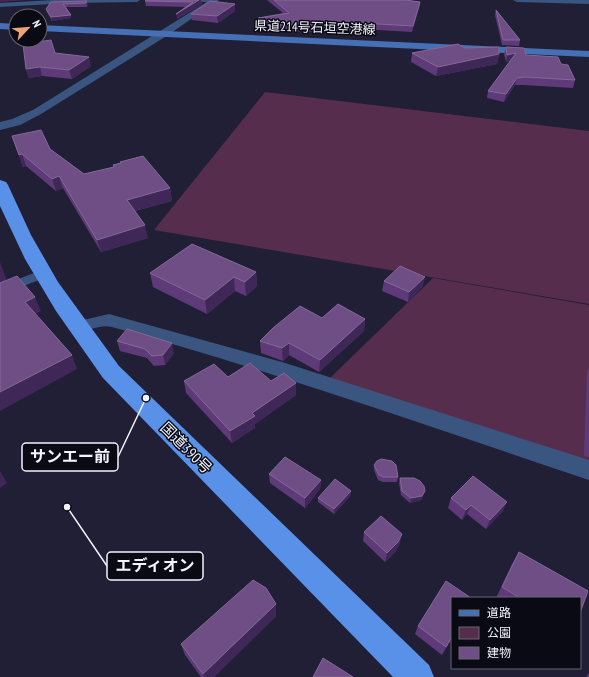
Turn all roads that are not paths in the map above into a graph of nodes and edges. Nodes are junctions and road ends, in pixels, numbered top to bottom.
1 (69, 0) edge
2 (138, 0) edge
3 (159, 0) edge
4 (214, 0) edge
5 (517, 0) edge
6 (589, 2) edge
7 (0, 4) edge
8 (48, 28) edge
9 (162, 35) junction
10 (589, 54) edge
11 (0, 126) edge
12 (0, 185) edge
13 (42, 274) junction
14 (0, 291) edge
15 (77, 327) junction
16 (589, 470) edge
17 (417, 677) edge

1 - 2 street
1 - 7 street
3 - 4 street
4 - 9 street
5 - 6 street
8 - 9 main road, 県道214号石垣空港線
9 - 10 main road, 県道214号石垣空港線
9 - 11 street
12 - 13 highway, 国道390号
13 - 14 street
13 - 15 highway, 国道390号
15 - 16 street
15 - 17 highway, 国道390号

